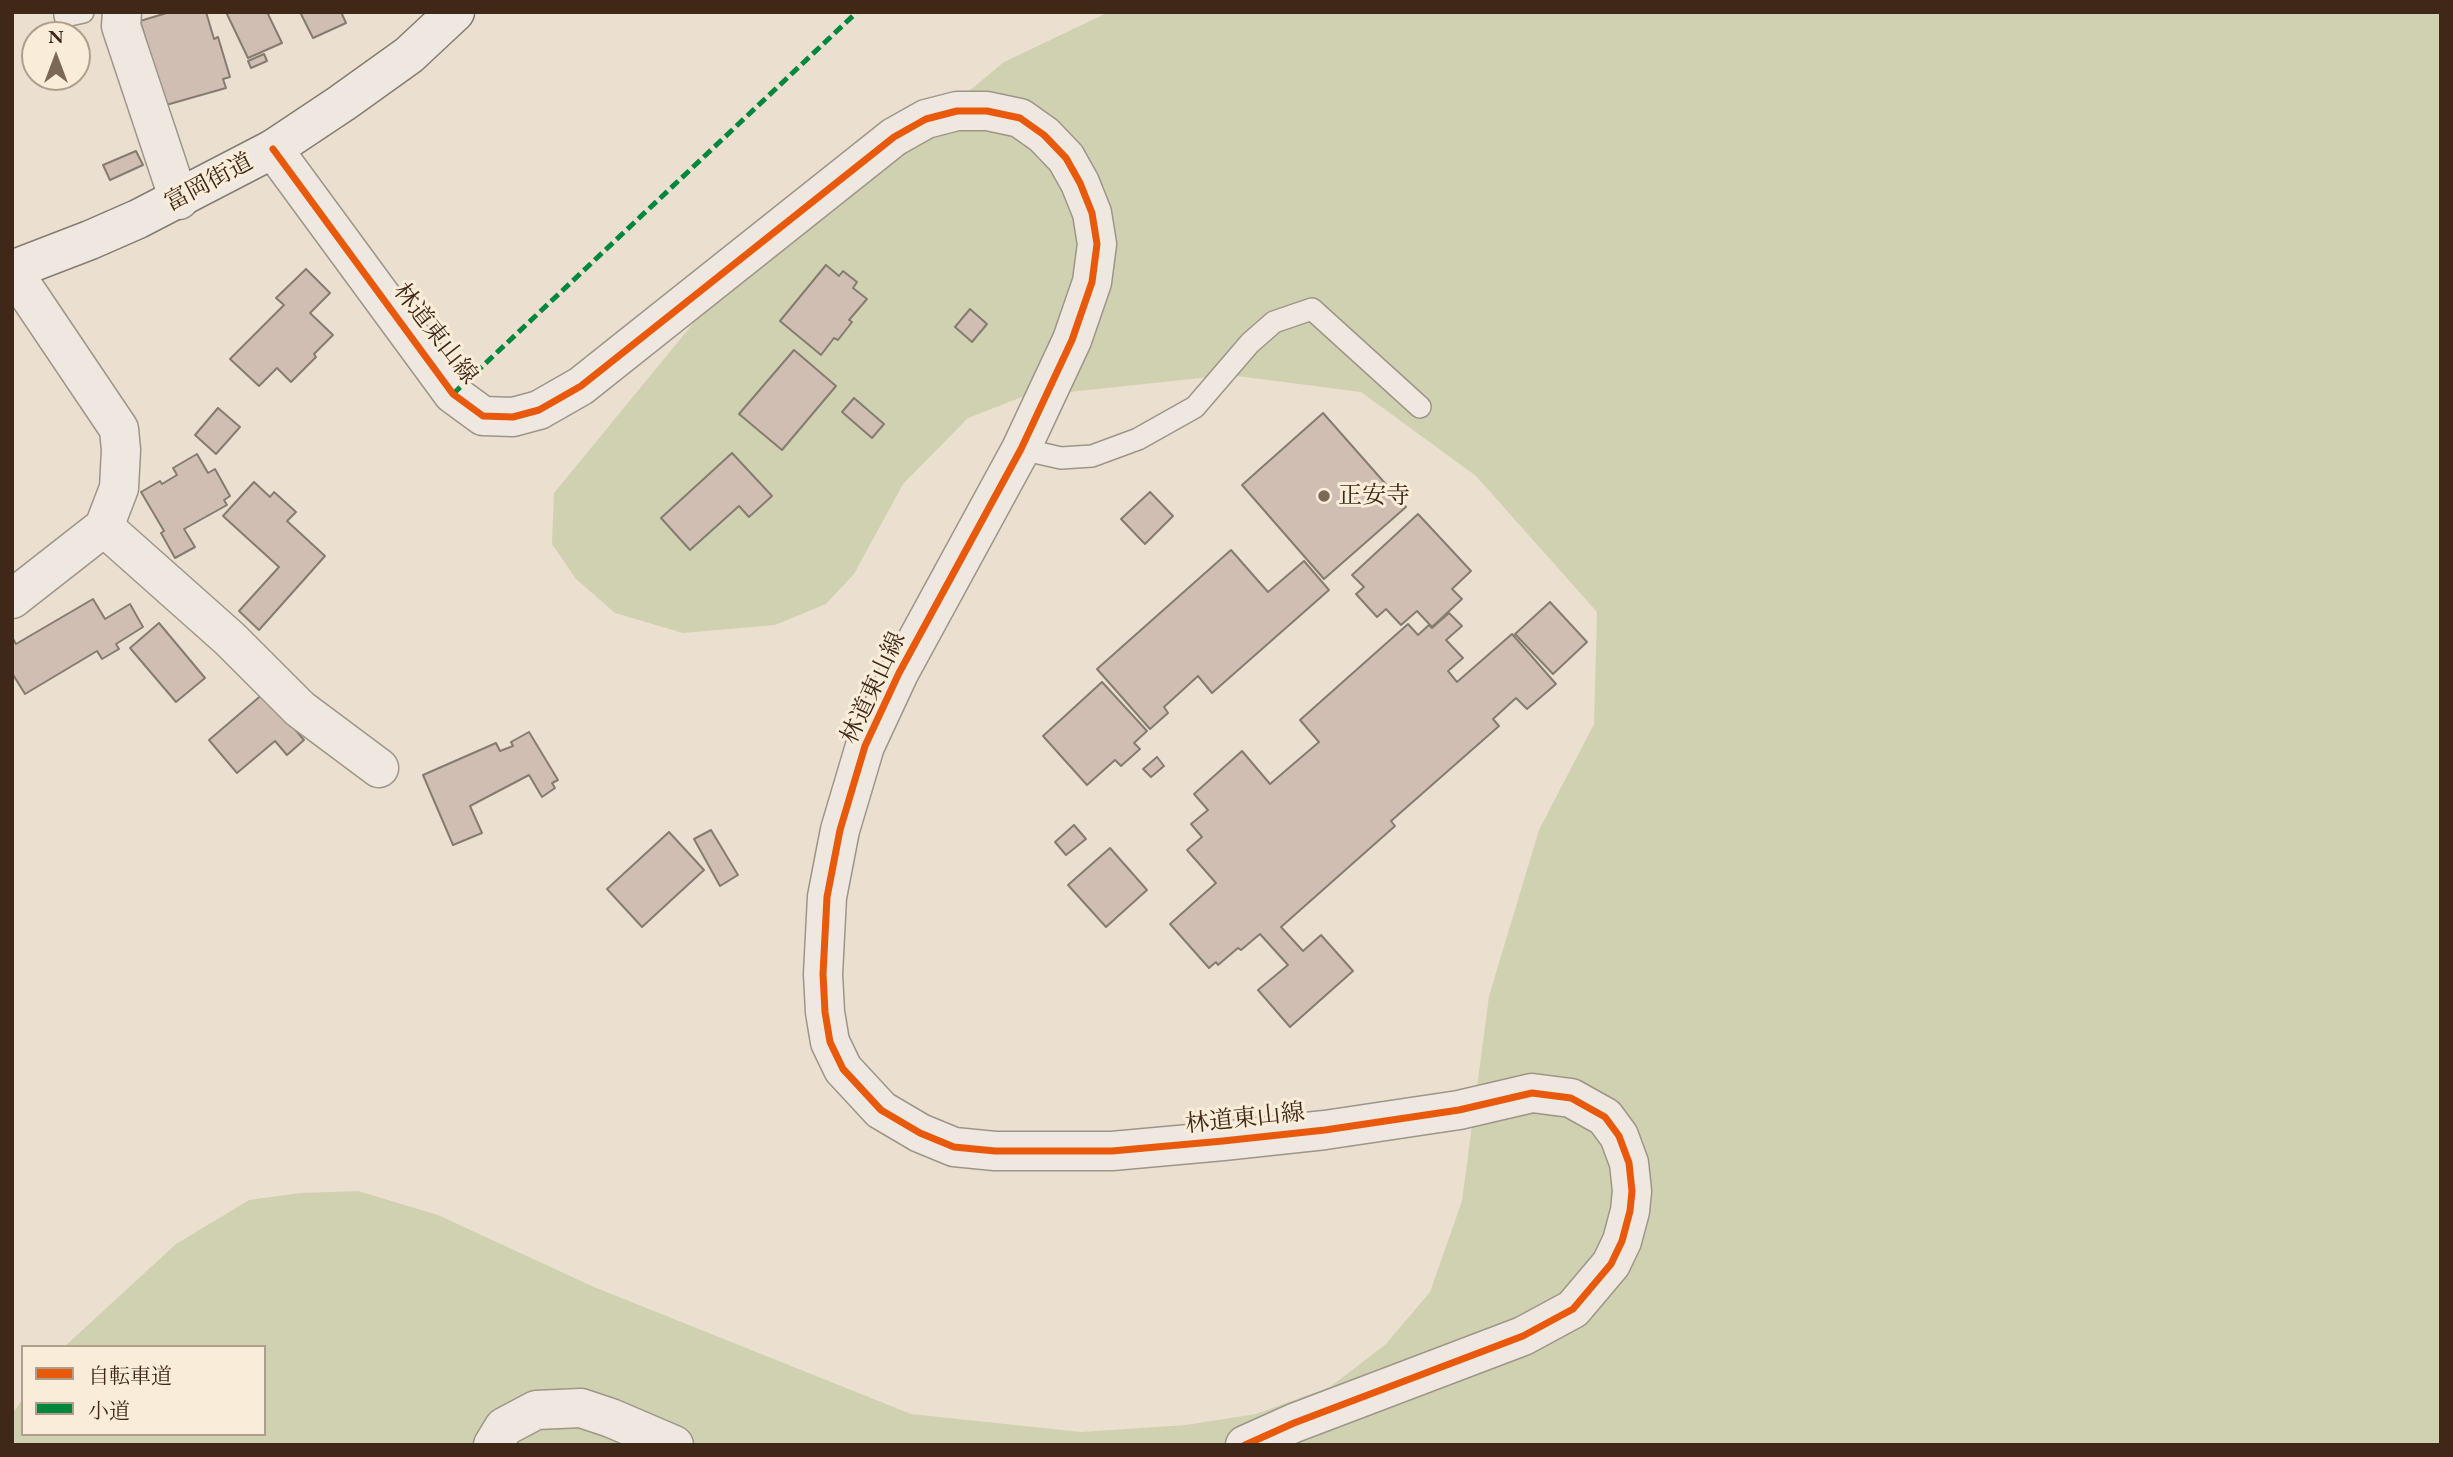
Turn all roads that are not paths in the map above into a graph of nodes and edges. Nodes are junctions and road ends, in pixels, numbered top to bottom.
1 (65, 12) edge
2 (83, 12) edge
3 (121, 12) edge
4 (455, 12) edge
5 (273, 149) junction
6 (178, 200) junction
7 (12, 270) edge
8 (1420, 407) dead end
9 (1021, 449) junction
10 (104, 527) junction
11 (12, 599) edge
12 (379, 768) dead end
13 (493, 1445) edge
14 (674, 1445) edge
15 (1245, 1445) edge

1 - 2 lane
3 - 6 street
4 - 5 street, 富岡街道
5 - 6 street, 富岡街道
5 - 9 street, 林道東山線
6 - 7 street, 富岡街道
7 - 10 street
8 - 9 lane
9 - 15 street, 林道東山線
10 - 11 street
10 - 12 street
13 - 14 street

